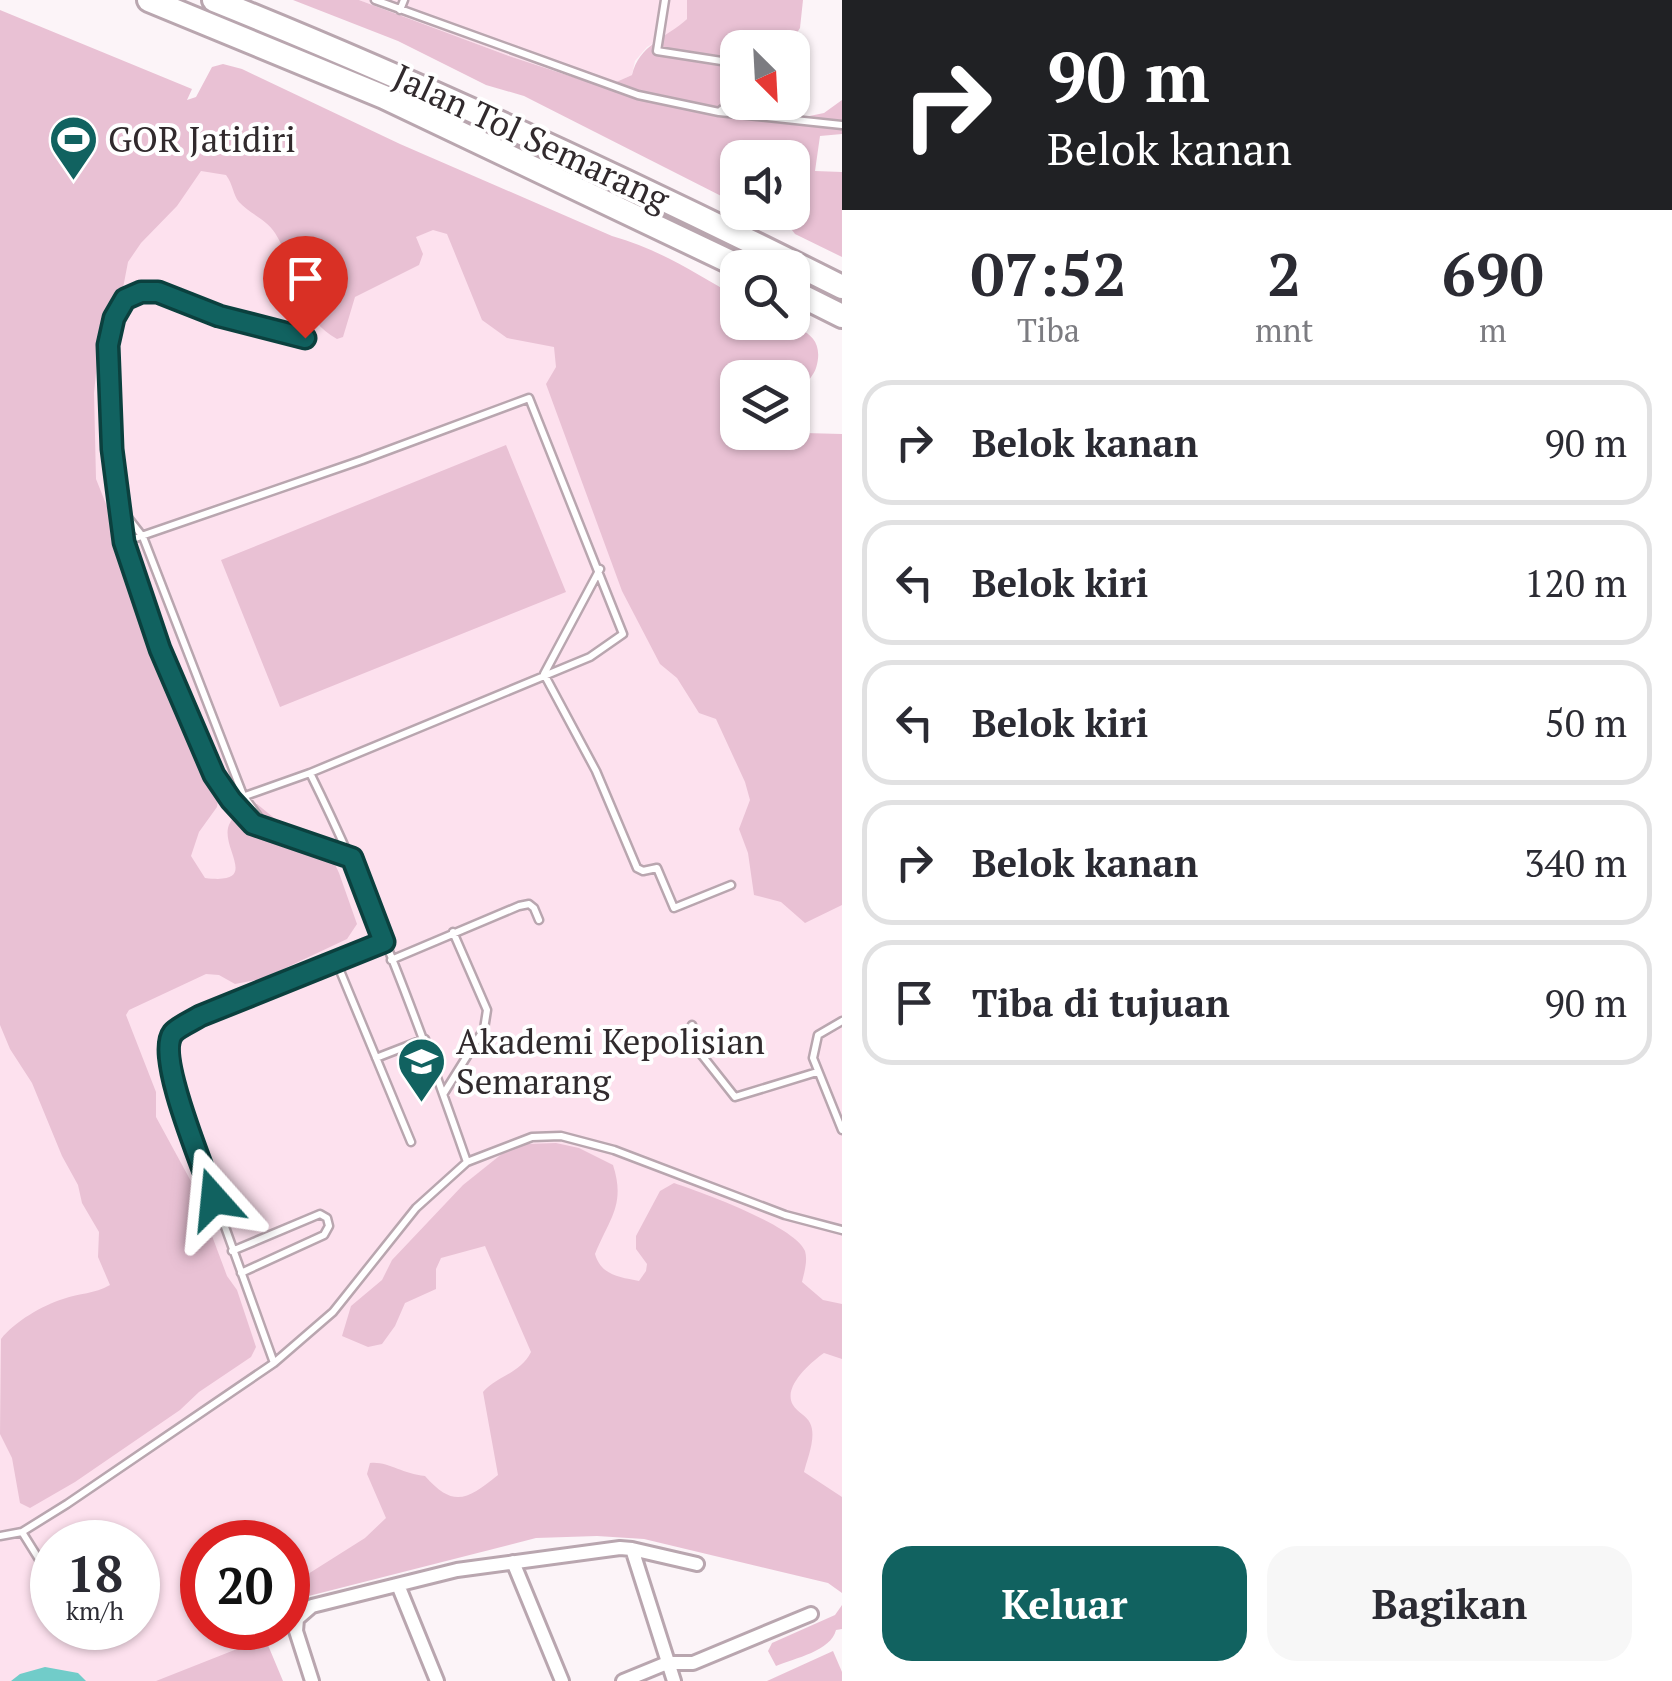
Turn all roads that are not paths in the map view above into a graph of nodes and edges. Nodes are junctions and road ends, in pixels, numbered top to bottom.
1 (149, 0) edge
2 (214, 0) edge
3 (375, 0) edge
4 (404, 0) edge
5 (665, 0) edge
6 (400, 10) junction
7 (720, 61) edge
8 (719, 112) joint
9 (842, 125) edge
10 (720, 257) edge
11 (842, 288) edge
12 (810, 300) edge
13 (842, 316) edge
14 (305, 338) dead end
15 (121, 509) junction
16 (143, 536) junction
17 (124, 542) junction
18 (600, 569) junction
19 (544, 674) junction
20 (310, 772) junction
21 (243, 795) junction
22 (231, 800) junction
23 (267, 829) junction
24 (352, 858) junction
25 (731, 885) dead end
26 (540, 920) dead end
27 (452, 932) junction
28 (384, 942) junction
29 (392, 960) junction
30 (336, 961) junction
31 (842, 1020) edge
32 (692, 1025) dead end
33 (424, 1039) junction
34 (376, 1058) junction
35 (817, 1072) junction
36 (444, 1094) junction
37 (842, 1130) edge
38 (411, 1142) dead end
39 (468, 1162) junction
40 (842, 1230) edge
41 (232, 1251) junction
42 (242, 1273) junction
43 (274, 1363) junction
44 (22, 1532) junction
45 (0, 1536) edge
46 (30, 1545) edge
47 (632, 1549) junction
48 (514, 1562) junction
49 (697, 1564) dead end
50 (398, 1586) junction
51 (811, 1614) dead end
52 (668, 1663) junction
53 (693, 1663) junction
54 (312, 1681) edge
55 (436, 1681) edge
56 (562, 1681) edge
57 (623, 1681) edge
58 (675, 1681) edge

1 - 10 highway, Jalan Tol Semarang
2 - 11 highway, Jalan Tol Semarang
3 - 6 lane
4 - 6 lane
5 - 7 lane
6 - 8 lane
8 - 9 lane
12 - 13 highway
14 - 15 lane
15 - 16 lane
15 - 17 lane
16 - 17 lane
16 - 18 lane
16 - 21 lane
17 - 22 lane
18 - 19 lane
18 - 19 lane
19 - 20 lane
19 - 25 lane
20 - 21 lane
20 - 24 lane
21 - 22 lane
21 - 23 lane
22 - 23 lane
23 - 24 lane
24 - 28 lane
26 - 27 lane
27 - 29 lane
27 - 36 lane
28 - 29 lane
28 - 30 lane
29 - 33 lane
30 - 34 lane
30 - 41 lane
31 - 35 lane
32 - 35 lane
33 - 34 lane
33 - 36 lane
34 - 38 lane
35 - 37 lane
36 - 39 lane
39 - 40 lane
39 - 43 lane
41 - 42 lane
41 - 42 lane
42 - 43 lane
43 - 44 lane
44 - 45 lane
44 - 46 lane
47 - 48 street
47 - 49 street
47 - 52 street
48 - 50 street
48 - 56 street
50 - 54 street
50 - 55 street
51 - 53 street
52 - 53 street
52 - 57 street
52 - 58 street
53 - 58 street

